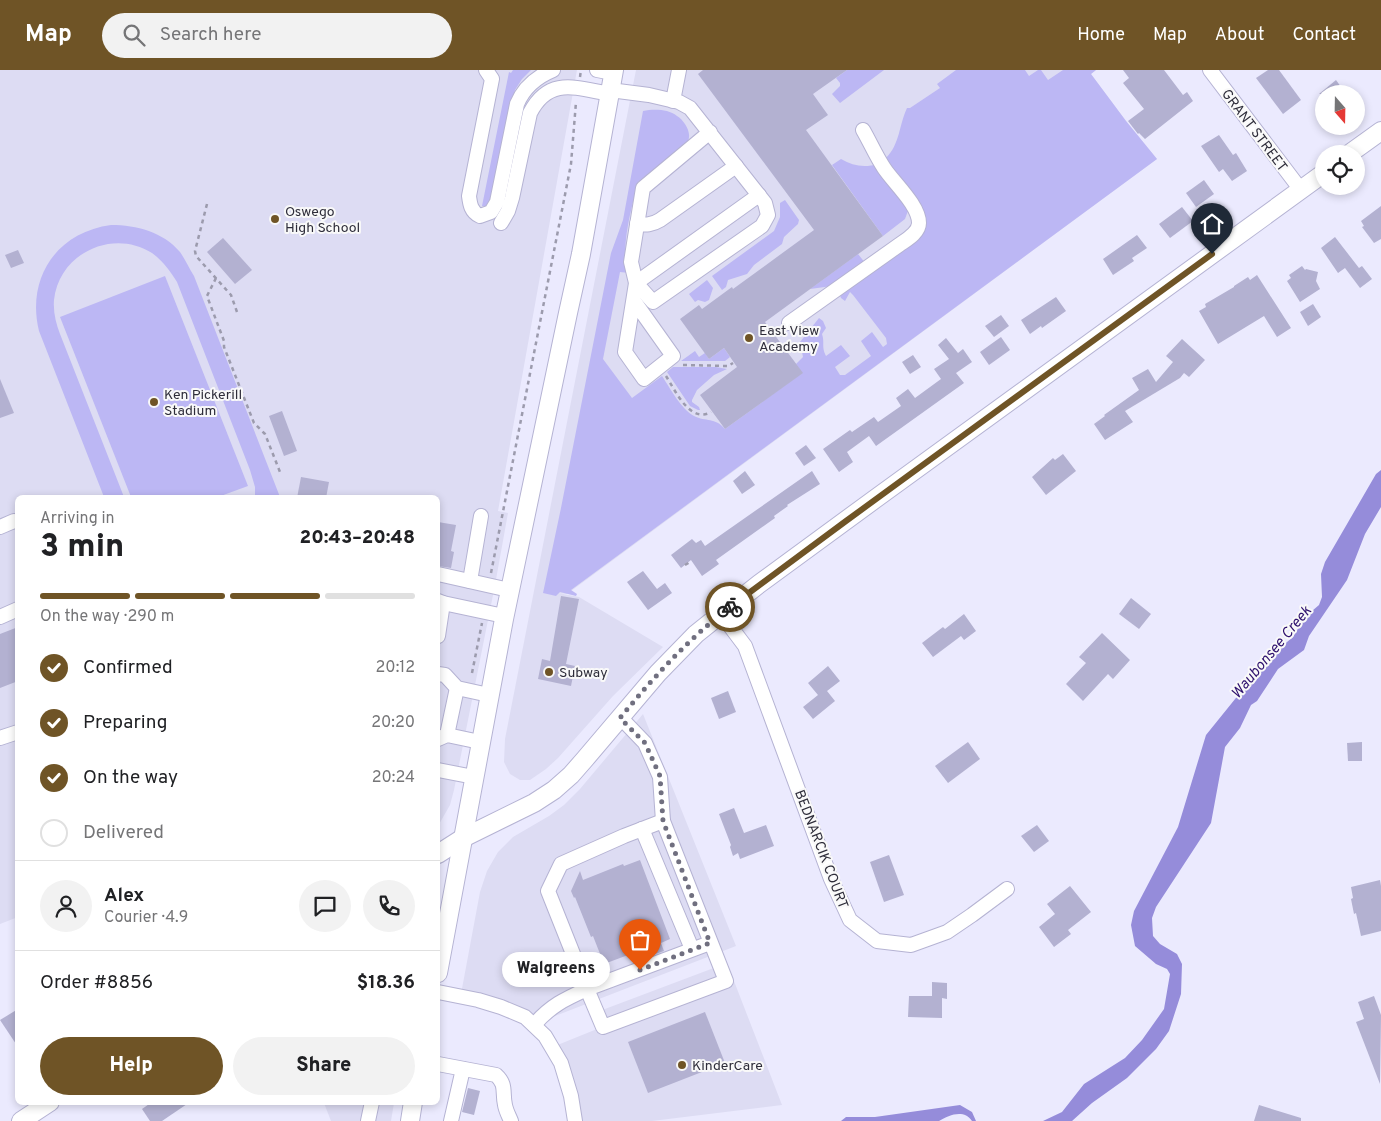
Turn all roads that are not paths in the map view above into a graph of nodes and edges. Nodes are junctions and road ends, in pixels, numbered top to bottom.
1 (486, 70) edge
2 (553, 70) edge
3 (680, 70) edge
4 (1210, 70) edge
5 (608, 71) edge
6 (610, 92) junction
7 (673, 101) junction
8 (863, 130) dead end
9 (710, 132) junction
10 (1380, 135) edge
11 (1364, 145) edge
12 (736, 166) junction
13 (1315, 180) edge
14 (1301, 190) junction
15 (759, 195) junction
16 (501, 223) dead end
17 (637, 224) junction
18 (636, 283) junction
19 (634, 301) junction
20 (789, 323) dead end
21 (481, 516) dead end
22 (15, 521) edge
23 (0, 527) edge
24 (440, 574) edge
25 (470, 581) junction
26 (509, 590) junction
27 (440, 602) edge
28 (15, 610) edge
29 (721, 614) junction
30 (0, 616) edge
31 (504, 616) junction
32 (440, 675) edge
33 (457, 688) junction
34 (489, 695) junction
35 (620, 718) junction
36 (15, 733) edge
37 (442, 737) edge
38 (0, 738) edge
39 (480, 742) junction
40 (440, 770) edge
41 (474, 777) junction
42 (663, 821) junction
43 (642, 829) junction
44 (463, 838) junction
45 (440, 853) edge
46 (1007, 888) dead end
47 (710, 943) junction
48 (692, 950) junction
49 (440, 962) edge
50 (587, 989) junction
51 (440, 992) edge
52 (534, 1025) junction
53 (440, 1064) edge
54 (463, 1069) junction
55 (46, 1105) edge
56 (371, 1105) edge
57 (413, 1105) edge
58 (22, 1121) edge
59 (368, 1121) edge
60 (412, 1121) edge
61 (451, 1121) edge
62 (511, 1121) edge
63 (574, 1121) edge

1 - 2 street
3 - 7 street
4 - 14 street, GRANT STREET
5 - 6 main road
6 - 7 street
6 - 16 street
6 - 26 main road
7 - 9 street
8 - 20 street
9 - 12 street
9 - 17 street
10 - 11 main road
12 - 15 street
12 - 17 street
13 - 14 main road
14 - 29 main road
15 - 18 street
15 - 18 street
17 - 18 street
18 - 19 street
19 - 19 street
21 - 25 street
22 - 23 street
24 - 25 street
25 - 26 street
26 - 31 main road
27 - 31 street
28 - 30 street
29 - 35 main road
29 - 46 street, BEDNARCIK COURT
31 - 34 main road
32 - 33 street
33 - 34 street
33 - 37 street
34 - 39 main road
35 - 42 street
35 - 44 main road
36 - 38 street
37 - 39 street
39 - 41 main road
40 - 41 street
41 - 44 main road
42 - 43 street
42 - 47 street
43 - 48 street
43 - 50 street
44 - 45 main road
44 - 49 main road
47 - 48 street
47 - 50 street
48 - 50 street
50 - 52 street
51 - 52 street
52 - 63 street
53 - 54 street
54 - 61 street
54 - 62 street
55 - 58 main road
56 - 59 street
57 - 60 main road

